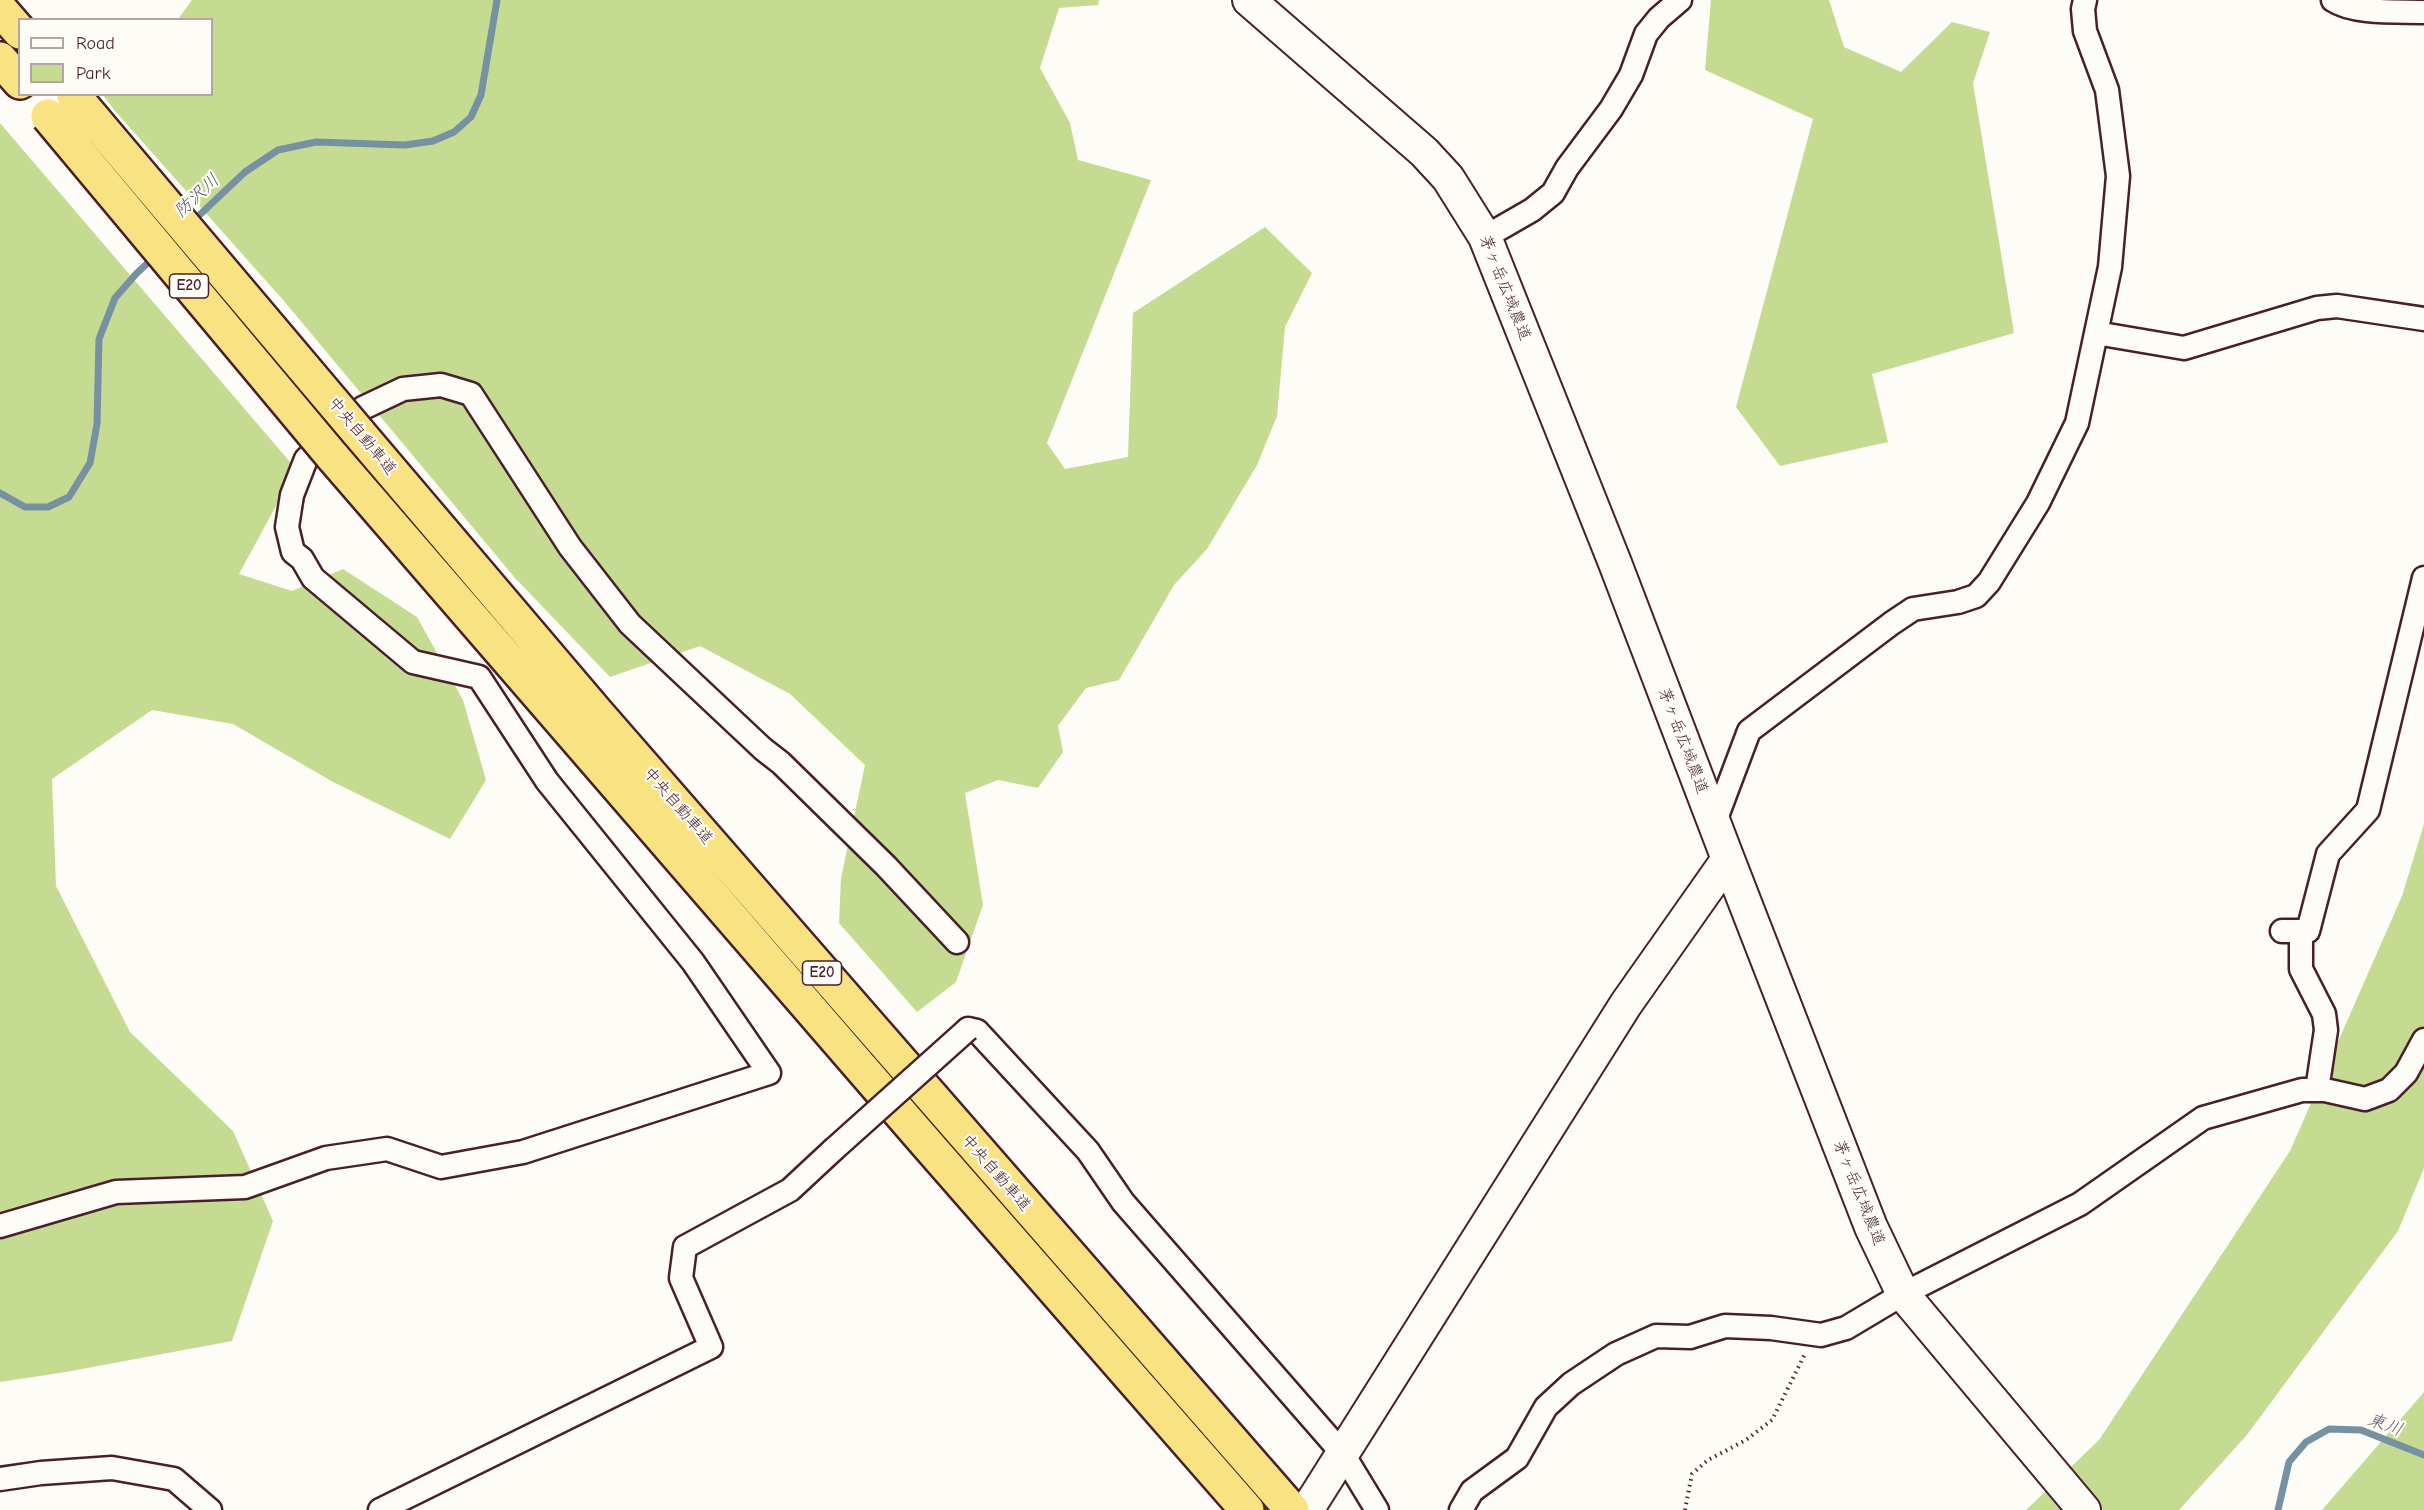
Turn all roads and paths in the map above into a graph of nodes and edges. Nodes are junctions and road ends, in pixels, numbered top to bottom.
1 (1249, 0) edge
2 (1680, 0) edge
3 (2085, 0) edge
4 (2332, 0) edge
5 (0, 9) edge
6 (2424, 12) edge
7 (18, 30) edge
8 (0, 59) edge
9 (18, 80) edge
10 (74, 96) edge
11 (39, 105) edge
12 (1485, 237) junction
13 (2424, 319) edge
14 (2096, 333) junction
15 (2424, 578) edge
16 (1714, 824) junction
17 (1728, 859) junction
18 (957, 942) dead end
19 (2424, 1040) edge
20 (2317, 1090) junction
21 (0, 1226) edge
22 (1903, 1294) junction
23 (1821, 1335) junction
24 (1343, 1454) junction
25 (0, 1479) edge
26 (1314, 1500) edge
27 (2082, 1508) edge
28 (210, 1510) edge
29 (380, 1510) edge
30 (1247, 1510) edge
31 (1292, 1510) edge
32 (1377, 1510) edge
33 (1461, 1510) edge
34 (1685, 1510) edge

1 - 12 street, 茅ヶ岳広域農道
2 - 12 street
3 - 14 street
4 - 6 street
5 - 7 highway
8 - 9 highway
10 - 31 highway, 中央自動車道 / E20, bridge
11 - 30 highway, 中央自動車道 / E20, bridge
12 - 16 street, 茅ヶ岳広域農道
13 - 14 street
14 - 16 street
15 - 20 street
16 - 17 street, 茅ヶ岳広域農道
17 - 22 street, 茅ヶ岳広域農道
17 - 24 street
18 - 21 street
19 - 20 street
20 - 22 street
22 - 23 street
22 - 27 street, 茅ヶ岳広域農道
23 - 33 street
23 - 34 path
24 - 26 street
24 - 29 street, bridge
24 - 32 street
25 - 28 street

